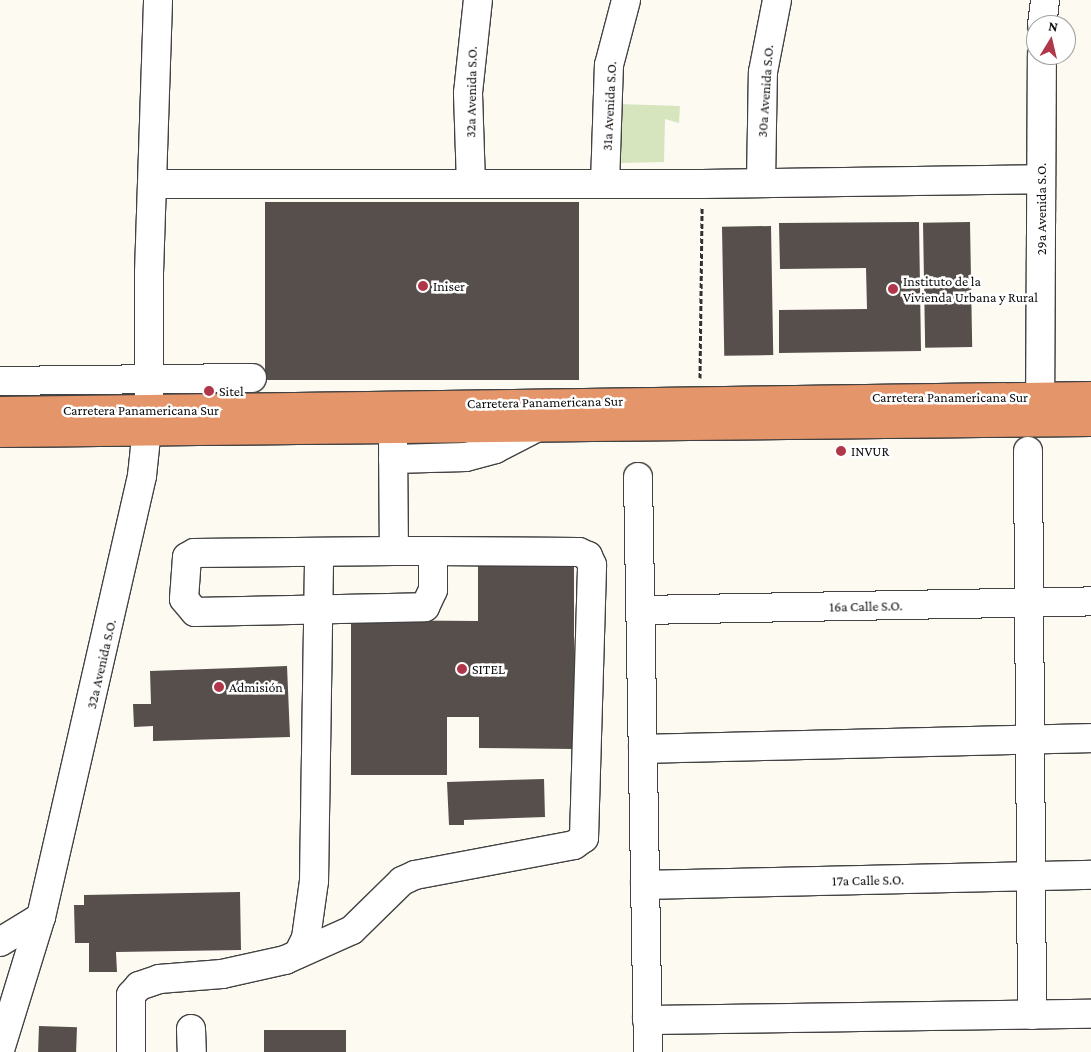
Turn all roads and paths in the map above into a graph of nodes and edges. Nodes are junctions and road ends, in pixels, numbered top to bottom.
1 (158, 0) edge
2 (478, 0) edge
3 (626, 0) edge
4 (777, 0) edge
5 (1045, 0) edge
6 (1043, 15) edge
7 (1042, 65) edge
8 (1040, 179) junction
9 (761, 182) junction
10 (154, 184) junction
11 (471, 184) junction
12 (605, 184) junction
13 (702, 184) junction
14 (252, 378) dead end
15 (149, 379) junction
16 (0, 381) edge
17 (1091, 396) edge
18 (700, 399) junction
19 (1040, 410) junction
20 (0, 411) edge
21 (393, 417) junction
22 (148, 421) junction
23 (1091, 422) edge
24 (538, 427) junction
25 (0, 433) edge
26 (1028, 451) dead end
27 (394, 459) junction
28 (638, 477) dead end
29 (394, 551) junction
30 (433, 551) junction
31 (319, 552) junction
32 (1091, 601) edge
33 (1030, 603) junction
34 (318, 609) junction
35 (642, 610) junction
36 (1091, 738) edge
37 (1030, 740) junction
38 (643, 749) junction
39 (1091, 875) edge
40 (1028, 876) junction
41 (645, 885) junction
42 (41, 917) junction
43 (0, 942) edge
44 (298, 954) junction
45 (1091, 1014) edge
46 (1032, 1015) junction
47 (647, 1020) junction
48 (1, 1040) edge
49 (130, 1052) edge
50 (648, 1052) edge

1 - 10 street, 32a Avenida S.O.
2 - 11 street, 32a Avenida S.O.
3 - 12 street, 31a Avenida S.O.
4 - 9 street, 30a Avenida S.O.
5 - 6 street
7 - 8 street, 29a Avenida S.O.
8 - 9 street
8 - 19 street, 29a Avenida S.O.
9 - 13 street
10 - 11 street
10 - 15 street, 32a Avenida S.O.
11 - 12 street
12 - 13 street
13 - 18 path
14 - 15 street
15 - 16 street
15 - 22 street, 32a Avenida S.O.
17 - 19 highway, Carretera Panamericana Sur
18 - 19 highway, Carretera Panamericana Sur
18 - 21 highway, Carretera Panamericana Sur
19 - 23 highway, Carretera Panamericana Sur
19 - 24 highway, Carretera Panamericana Sur
20 - 22 highway, Carretera Panamericana Sur
21 - 22 highway, Carretera Panamericana Sur
21 - 24 highway, Carretera Panamericana Sur
21 - 27 street
22 - 25 highway, Carretera Panamericana Sur
22 - 42 street, 32a Avenida S.O.
24 - 27 street
26 - 33 street
27 - 29 street
28 - 35 street
29 - 30 street
29 - 31 street
30 - 34 street
30 - 44 street
31 - 34 street
31 - 34 street
32 - 33 street, 16a Calle S.O.
33 - 35 street, 16a Calle S.O.
33 - 37 street
34 - 44 street
35 - 38 street
36 - 37 street
37 - 38 street
37 - 40 street
38 - 41 street
39 - 40 street, 17a Calle S.O.
40 - 41 street, 17a Calle S.O.
40 - 46 street
41 - 47 street
42 - 43 street
42 - 48 street, 32a Avenida S.O.
44 - 49 street
45 - 46 street
46 - 47 street
47 - 50 street

